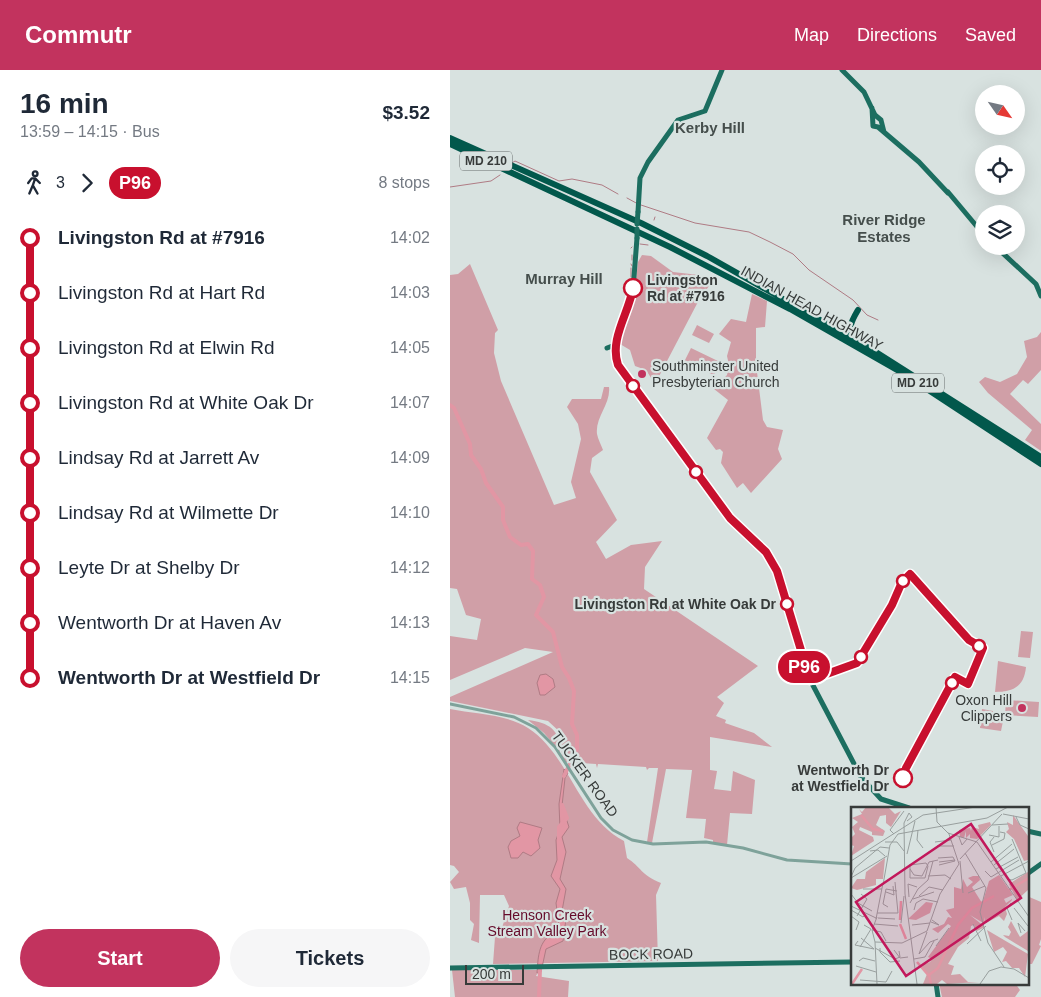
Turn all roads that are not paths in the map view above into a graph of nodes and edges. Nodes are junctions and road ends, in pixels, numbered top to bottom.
1 (722, 70) edge
2 (842, 70) edge
3 (875, 118) junction
4 (880, 125) junction
5 (450, 138) edge
6 (450, 144) edge
7 (522, 178) junction
8 (547, 181) junction
9 (975, 224) edge
10 (637, 227) junction
11 (1004, 255) edge
12 (735, 273) junction
13 (750, 288) junction
14 (1040, 289) edge
15 (858, 310) dead end
16 (615, 346) junction
17 (868, 347) junction
18 (607, 348) dead end
19 (1040, 461) edge
20 (450, 704) edge
21 (887, 807) edge
22 (904, 807) edge
23 (1028, 831) edge
24 (1041, 834) edge
25 (851, 864) edge
26 (1041, 864) edge
27 (1028, 873) edge
28 (851, 962) edge
29 (450, 968) edge
30 (936, 984) edge
31 (938, 997) edge

1 - 10 main road, bridge
2 - 3 main road
3 - 4 main road
3 - 4 main road
4 - 9 main road
5 - 8 highway, INDIAN HEAD HIGHWAY / MD 210
6 - 7 highway, INDIAN HEAD HIGHWAY / MD 210
7 - 10 highway
7 - 13 highway, INDIAN HEAD HIGHWAY / MD 210
8 - 10 highway
8 - 12 highway, INDIAN HEAD HIGHWAY / MD 210
10 - 12 highway
10 - 13 highway
10 - 16 main road, bridge
11 - 14 main road
12 - 17 highway, INDIAN HEAD HIGHWAY / MD 210
13 - 19 highway, INDIAN HEAD HIGHWAY / MD 210
15 - 17 highway
16 - 18 main road
16 - 21 main road
17 - 19 highway, INDIAN HEAD HIGHWAY / MD 210
20 - 25 street, TUCKER ROAD
21 - 22 main road
23 - 24 main road
26 - 27 main road
28 - 29 main road, BOCK ROAD
30 - 31 main road

